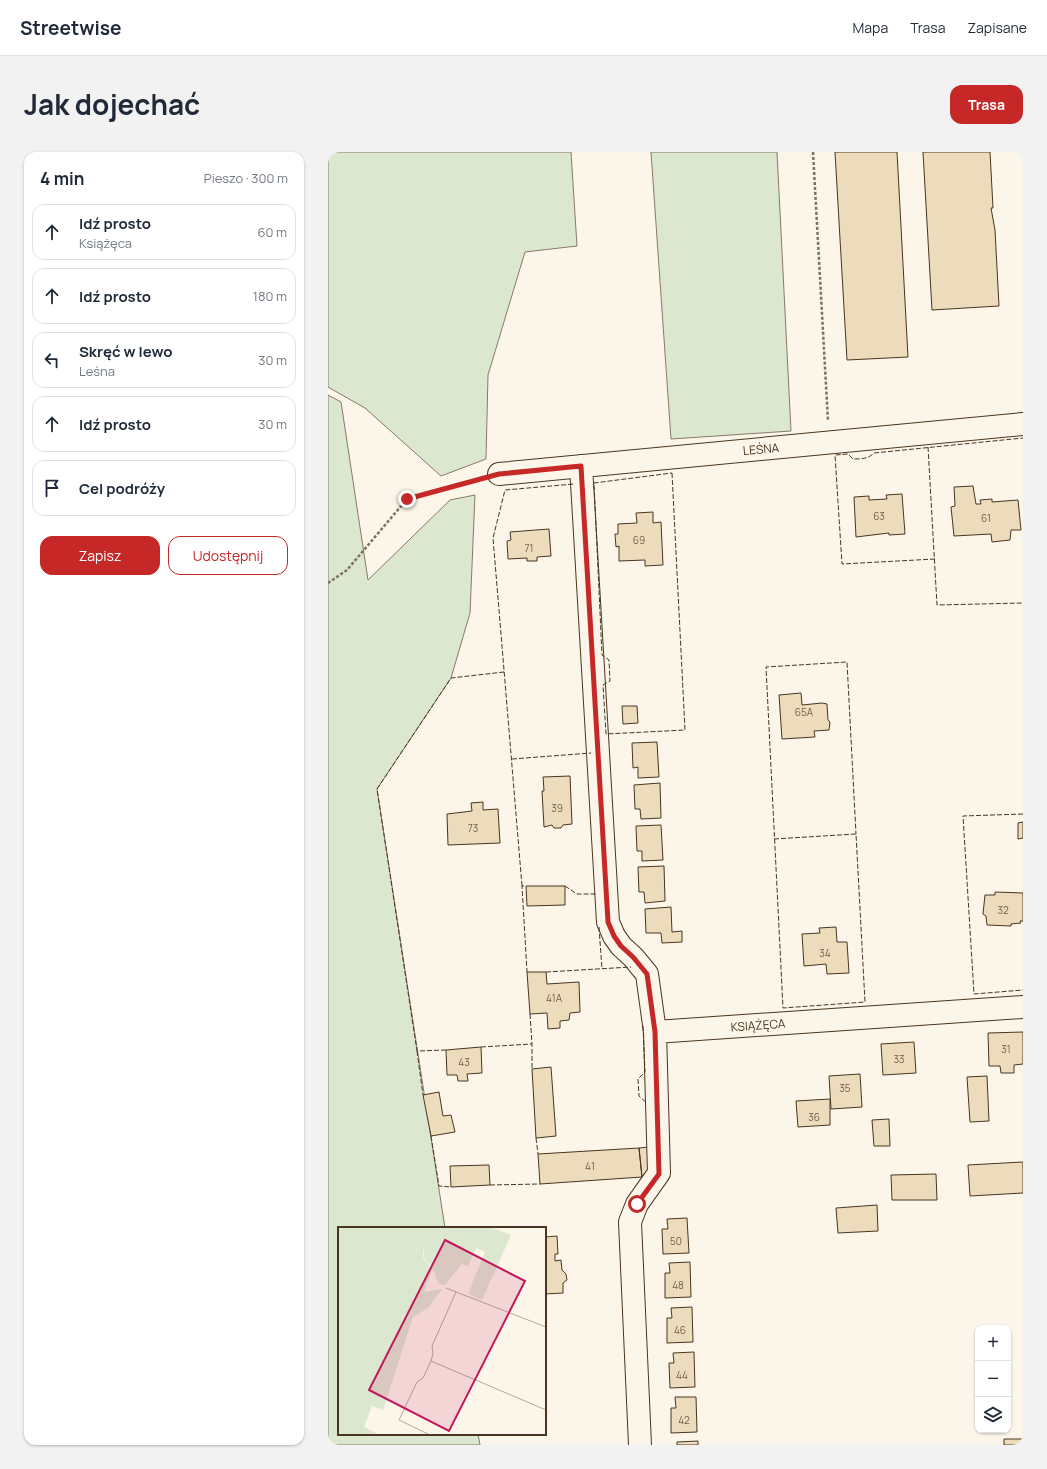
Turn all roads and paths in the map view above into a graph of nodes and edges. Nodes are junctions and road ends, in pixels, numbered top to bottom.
1 (813, 152) edge
2 (1023, 424) edge
3 (829, 442) junction
4 (581, 466) junction
5 (499, 474) joint
6 (328, 583) edge
7 (1023, 1007) edge
8 (655, 1032) junction
9 (640, 1445) edge

1 - 3 path
2 - 3 street, LEŚNA
3 - 4 street, LEŚNA
4 - 5 street, LEŚNA
4 - 8 street
5 - 6 path
7 - 8 street, KSIĄŻĘCA
8 - 9 street

